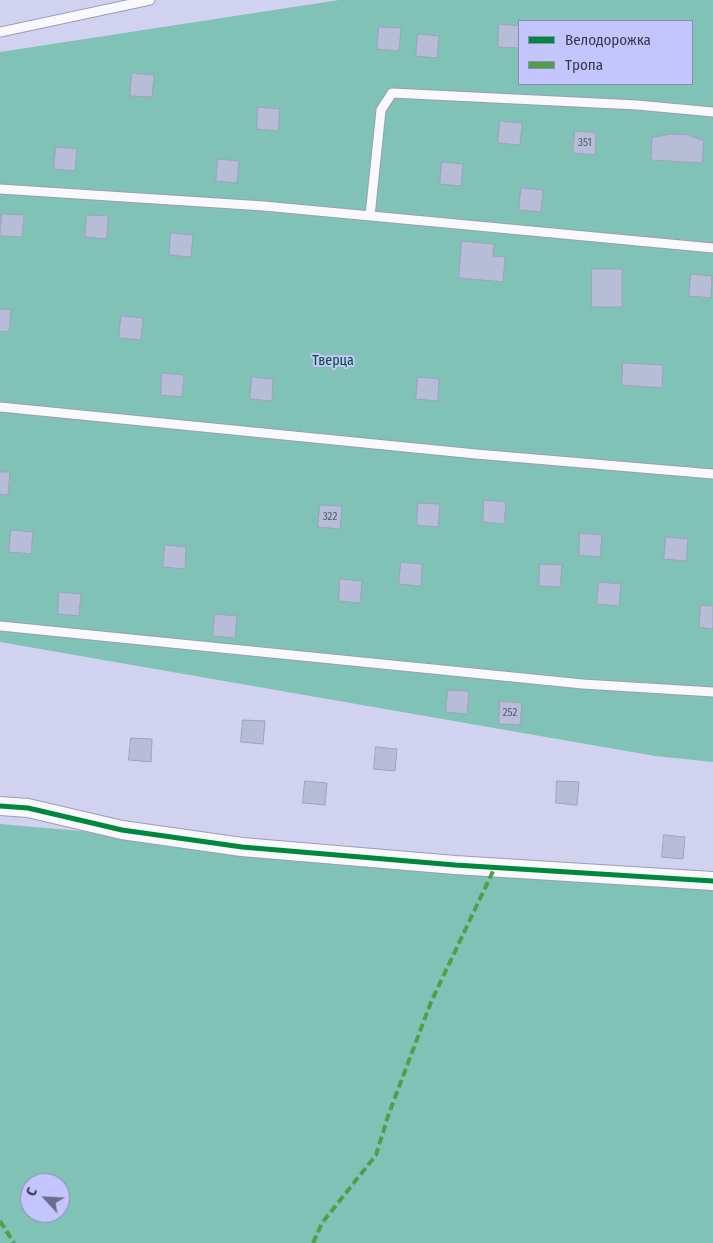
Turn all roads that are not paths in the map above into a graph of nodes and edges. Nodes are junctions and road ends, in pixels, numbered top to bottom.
1 (150, 0) edge
2 (0, 32) edge
3 (713, 112) edge
4 (0, 189) edge
5 (370, 216) junction
6 (713, 248) edge
7 (0, 407) edge
8 (713, 474) edge
9 (0, 626) edge
10 (713, 692) edge
11 (0, 806) edge
12 (713, 881) edge

1 - 2 lane
3 - 5 lane
4 - 5 lane
5 - 6 lane
7 - 8 lane
9 - 10 lane
11 - 12 street

